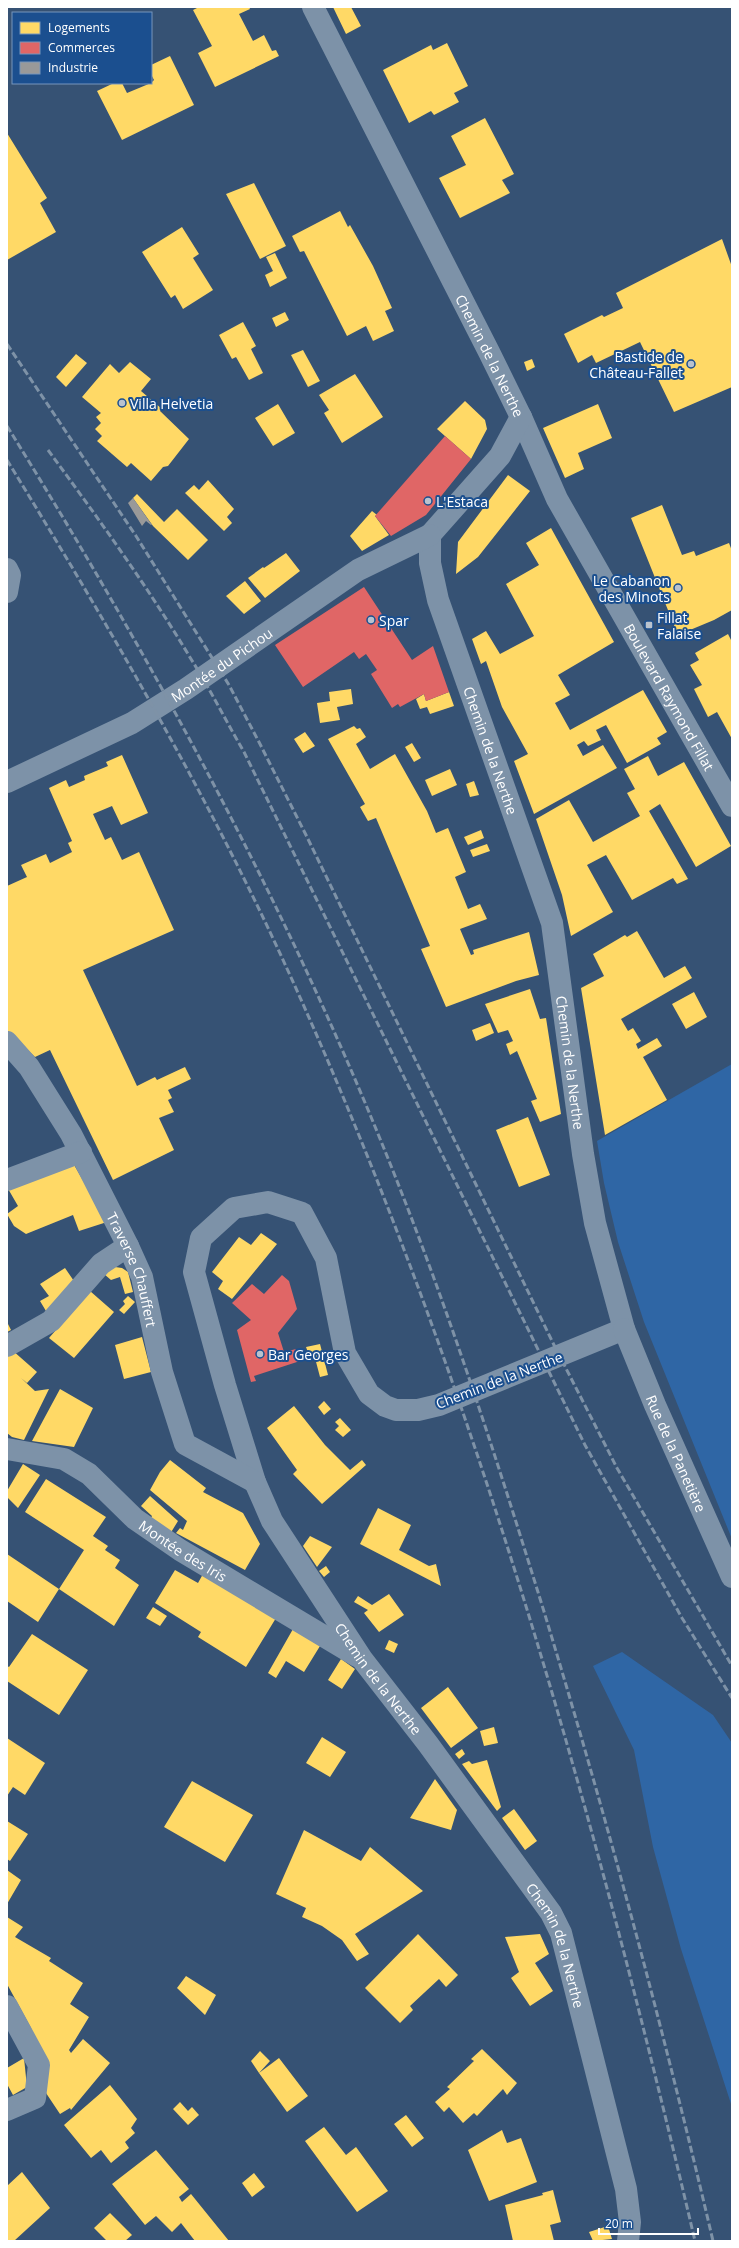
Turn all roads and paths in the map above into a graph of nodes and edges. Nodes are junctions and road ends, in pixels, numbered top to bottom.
1 (314, 7) edge
2 (521, 417) junction
3 (430, 535) junction
4 (7, 569) edge
5 (7, 592) edge
6 (7, 782) edge
7 (732, 804) edge
8 (7, 1042) edge
9 (80, 1152) junction
10 (7, 1180) edge
11 (128, 1246) junction
12 (624, 1329) junction
13 (7, 1346) edge
14 (7, 1449) edge
15 (255, 1482) junction
16 (732, 1577) edge
17 (362, 1659) junction
18 (7, 2006) edge
19 (7, 2110) edge
20 (628, 2241) edge

1 - 2 street, Chemin de la Nerthe
2 - 3 street, Chemin de la Nerthe
2 - 7 street, Boulevard Raymond Fillat
3 - 6 street, Montée du Pichou
3 - 12 street, Chemin de la Nerthe
4 - 5 street
8 - 9 street, Traverse Chauffert
9 - 10 street
9 - 11 street, Traverse Chauffert
11 - 13 street
11 - 15 street, Traverse Chauffert
12 - 15 street, Chemin de la Nerthe
12 - 16 street, Rue de la Panetière
14 - 17 street, Montée des Iris
15 - 17 street, Chemin de la Nerthe
17 - 20 street, Chemin de la Nerthe
18 - 19 street

